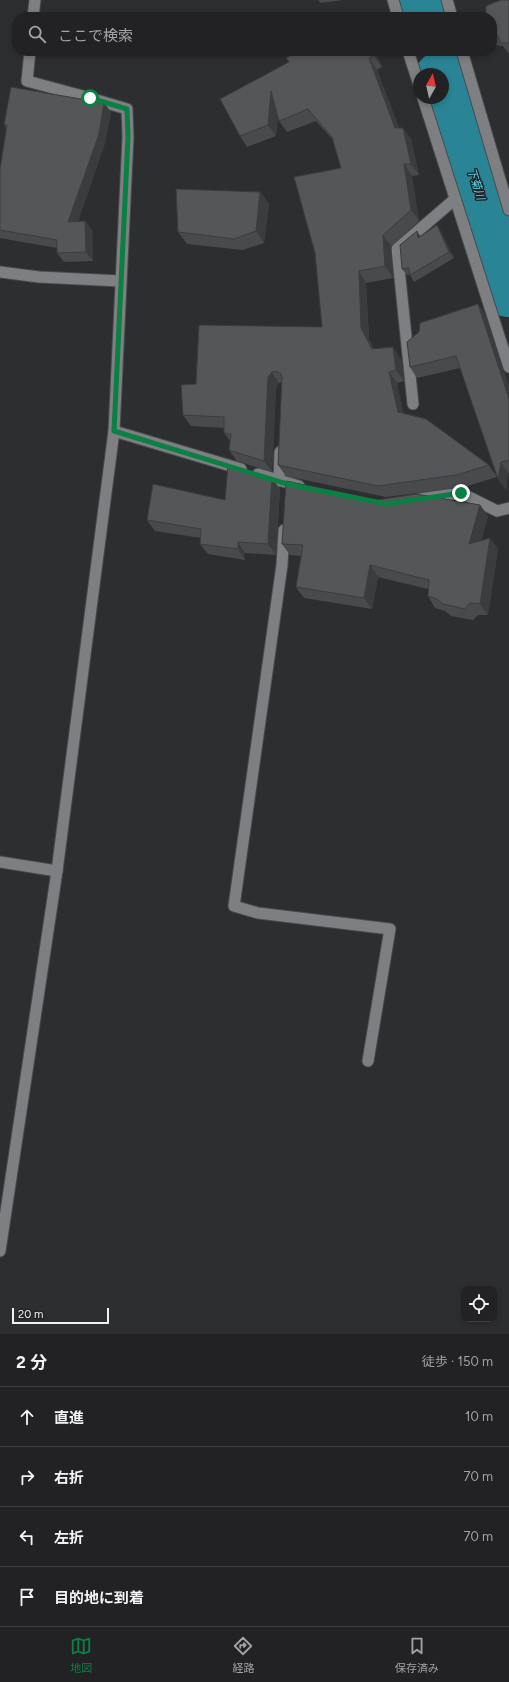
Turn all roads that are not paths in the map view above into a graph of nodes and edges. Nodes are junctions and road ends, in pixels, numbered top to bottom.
1 (35, 0) edge
2 (392, 0) edge
3 (447, 0) edge
4 (34, 12) edge
5 (396, 12) edge
6 (451, 12) edge
7 (30, 56) edge
8 (410, 56) edge
9 (463, 56) edge
10 (414, 68) edge
11 (425, 104) edge
12 (454, 199) junction
13 (509, 210) edge
14 (0, 272) edge
15 (120, 281) junction
16 (509, 367) edge
17 (413, 404) dead end
18 (114, 431) junction
19 (281, 443) edge
20 (284, 485) junction
21 (310, 489) edge
22 (409, 501) edge
23 (509, 508) edge
24 (284, 521) edge
25 (0, 862) edge
26 (57, 871) junction
27 (368, 1061) dead end
28 (0, 1251) edge

1 - 4 street
2 - 5 street
3 - 6 street
7 - 15 street
8 - 10 street
9 - 13 street
11 - 12 street
12 - 16 street
12 - 17 street
14 - 15 street
15 - 18 street
18 - 20 street
18 - 26 street
19 - 20 street
20 - 21 street
22 - 23 street
24 - 27 street
25 - 26 street
26 - 28 street

